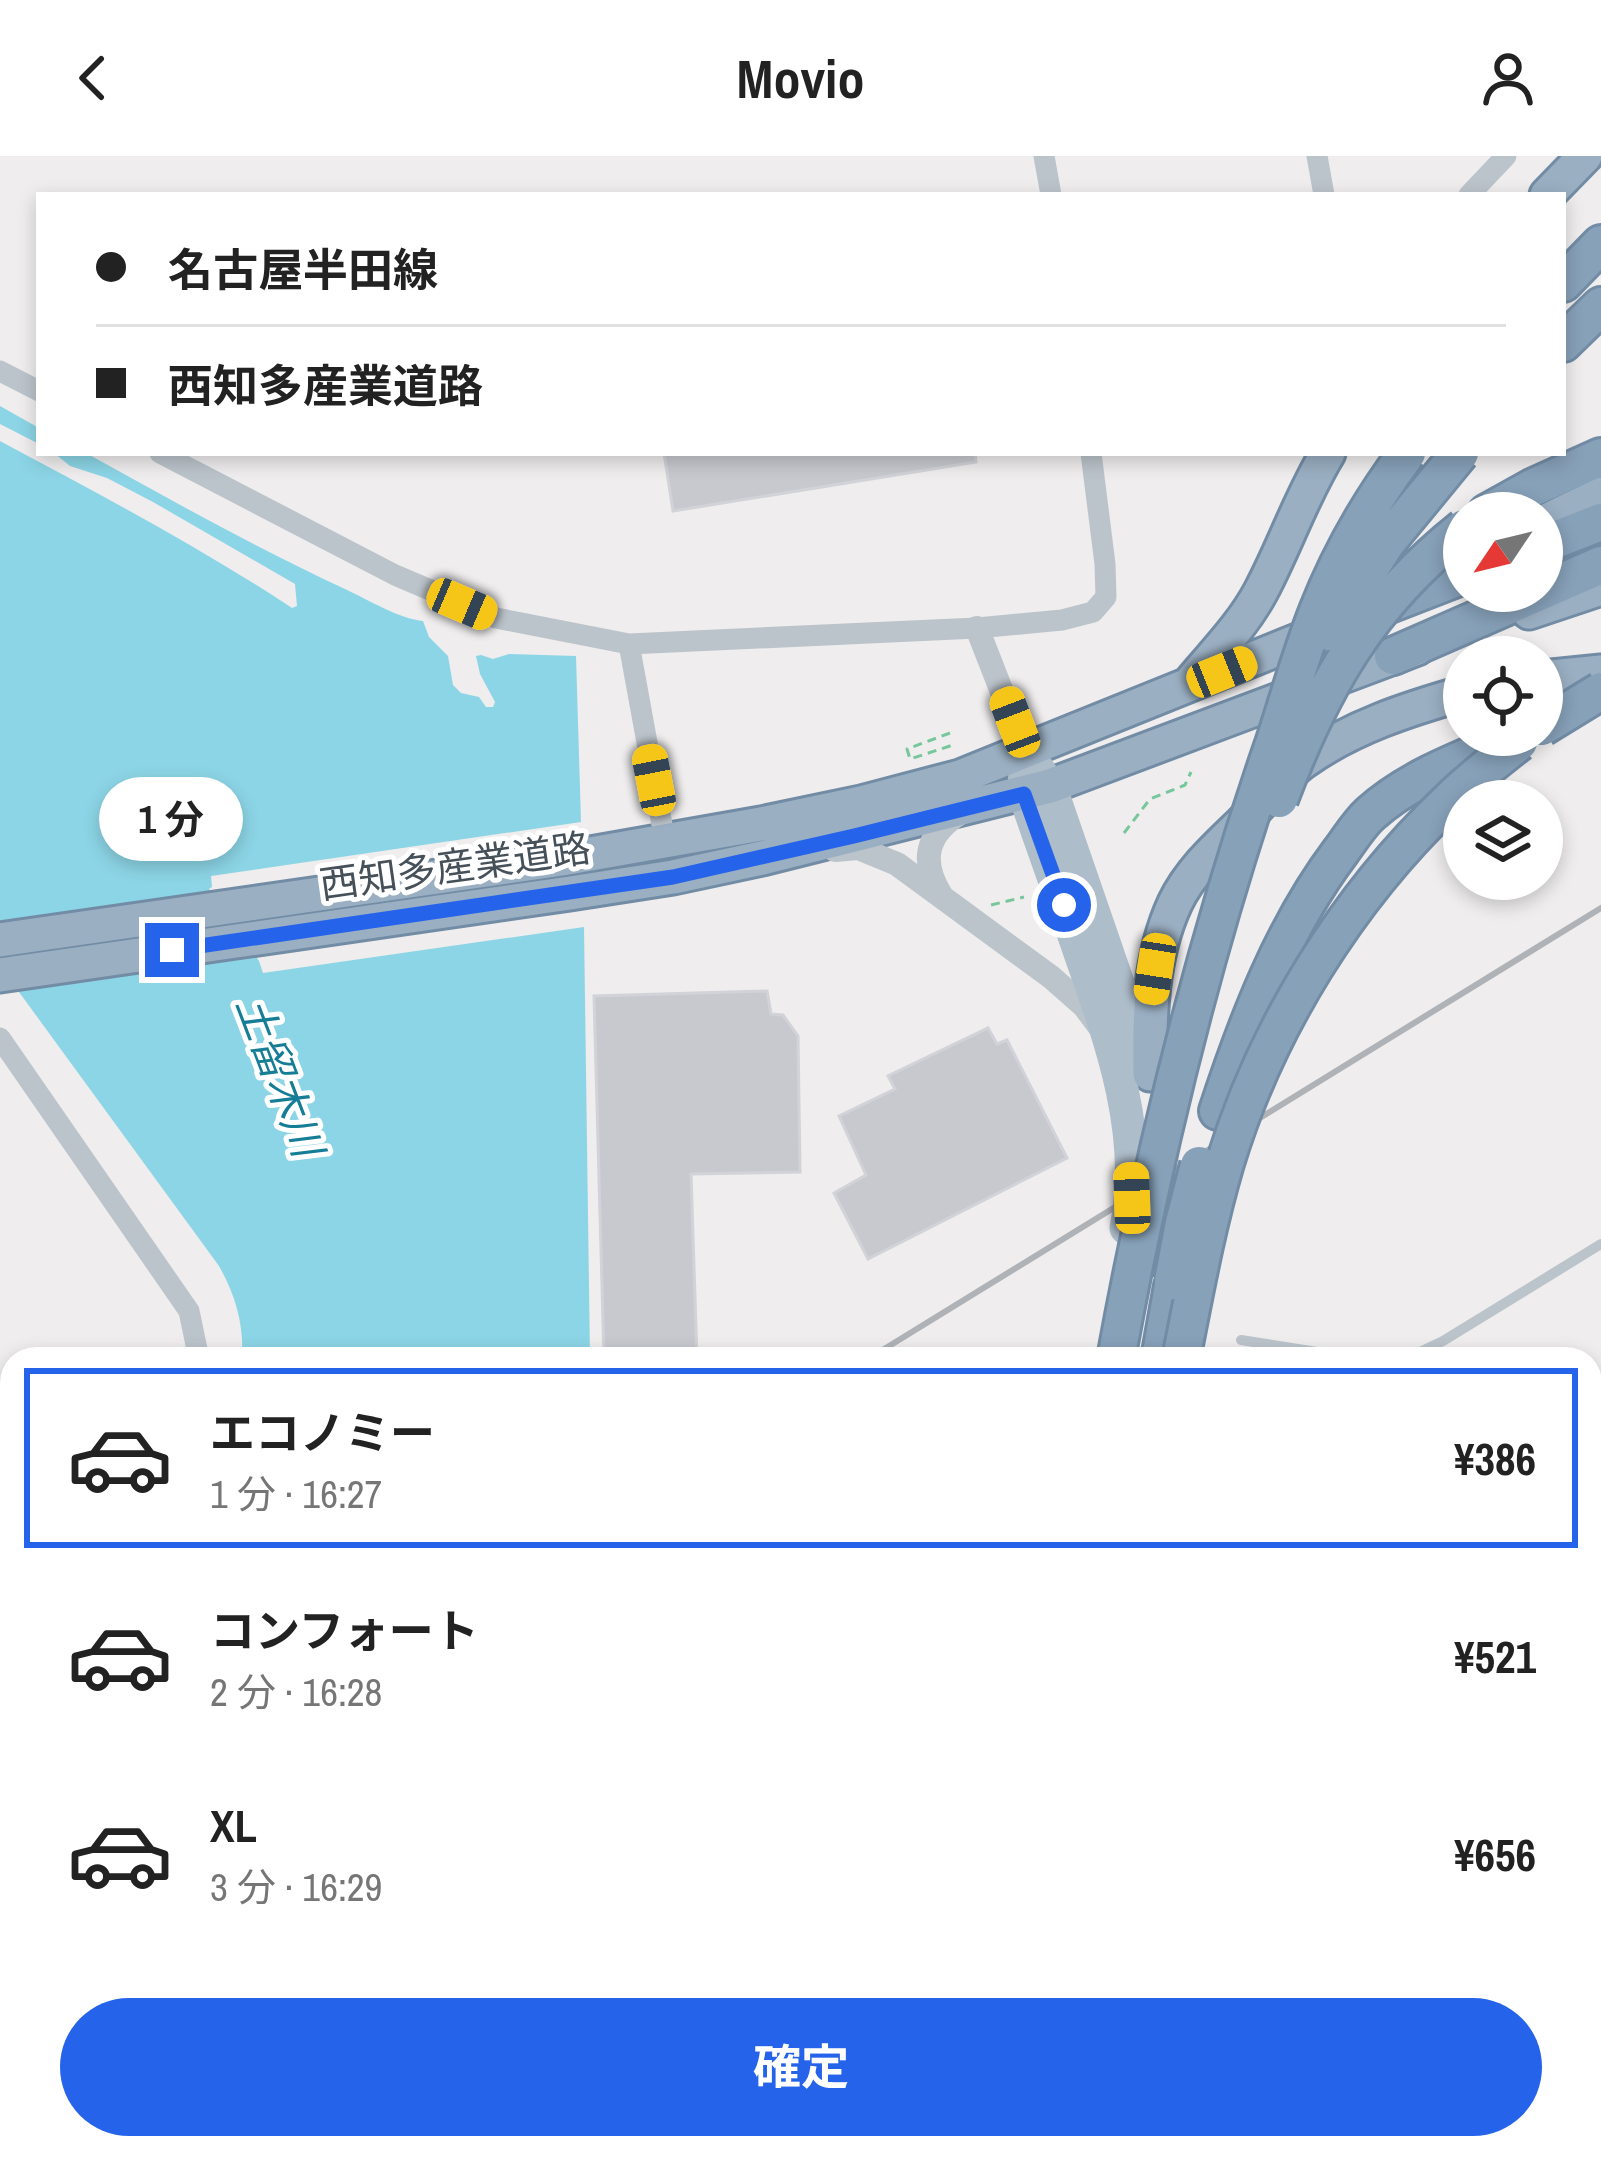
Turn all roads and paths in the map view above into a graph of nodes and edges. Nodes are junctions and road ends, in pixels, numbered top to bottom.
1 (1045, 156) edge
2 (1318, 156) edge
3 (1506, 156) edge
4 (1585, 156) edge
5 (1051, 192) edge
6 (1324, 192) edge
7 (1472, 192) edge
8 (1550, 192) edge
9 (1601, 244) edge
10 (1566, 280) edge
11 (1601, 306) edge
12 (1566, 340) edge
13 (0, 370) edge
14 (36, 389) edge
15 (166, 456) edge
16 (1326, 456) edge
17 (1405, 456) edge
18 (1457, 456) edge
19 (1091, 457) edge
20 (1601, 458) edge
21 (1525, 492) edge
22 (1601, 494) edge
23 (1563, 513) edge
24 (1601, 522) edge
25 (1563, 537) edge
26 (1443, 546) edge
27 (1601, 565) edge
28 (1443, 575) edge
29 (1443, 583) edge
30 (1601, 588) edge
31 (1371, 611) junction
32 (977, 628) junction
33 (629, 644) junction
34 (1393, 656) junction
35 (1601, 672) edge
36 (1563, 676) edge
37 (1601, 687) edge
38 (1186, 688) junction
39 (1443, 700) edge
40 (1601, 702) edge
41 (1563, 712) edge
42 (1563, 719) edge
43 (1282, 720) junction
44 (950, 733) dead end
45 (956, 744) dead end
46 (1025, 751) junction
47 (1474, 756) edge
48 (1503, 756) edge
49 (1191, 772) dead end
50 (1037, 790) junction
51 (971, 808) junction
52 (1124, 833) dead end
53 (665, 841) junction
54 (673, 877) junction
55 (942, 897) junction
56 (1024, 897) dead end
57 (978, 908) dead end
58 (0, 940) edge
59 (1076, 942) junction
60 (1038, 968) junction
61 (0, 975) edge
62 (0, 1038) edge
63 (1114, 1052) junction
64 (1150, 1074) junction
65 (1601, 1244) edge
66 (1241, 1340) dead end
67 (196, 1347) edge
68 (1101, 1347) edge
69 (1118, 1347) edge
70 (1132, 1347) edge
71 (1133, 1347) edge
72 (1162, 1347) edge
73 (1184, 1347) edge
74 (1285, 1347) edge
75 (1430, 1347) edge

1 - 5 street
2 - 6 street
3 - 7 street
4 - 8 highway
9 - 10 highway
11 - 12 highway
13 - 14 street
15 - 33 street
16 - 38 highway
17 - 43 highway, bridge
18 - 43 highway, bridge
19 - 32 street
20 - 21 highway
22 - 23 highway
24 - 25 highway
26 - 71 highway, bridge
27 - 34 highway, 西知多産業道路
28 - 31 highway, 西知多産業道路
29 - 31 highway, 西知多産業道路
30 - 34 highway, 西知多産業道路
31 - 38 highway, 西知多産業道路
32 - 33 street
32 - 46 street
33 - 53 street
34 - 50 highway, 西知多産業道路
35 - 36 highway
37 - 41 highway, bridge
38 - 46 highway, 西知多産業道路
39 - 64 highway
40 - 42 highway
43 - 69 highway, bridge
44 - 45 path
46 - 50 main road
46 - 53 highway, 西知多産業道路
47 - 72 highway, bridge
48 - 73 highway, bridge
49 - 52 path
50 - 51 highway, 西知多産業道路
50 - 59 main road
50 - 64 main road
51 - 54 highway, 西知多産業道路
51 - 55 street
53 - 58 highway, 西知多産業道路
54 - 55 street
54 - 61 highway, 西知多産業道路
55 - 60 street
56 - 57 path
59 - 60 street
59 - 63 main road
60 - 63 street
62 - 67 street
63 - 68 main road
64 - 70 main road
65 - 75 lane
66 - 74 lane

